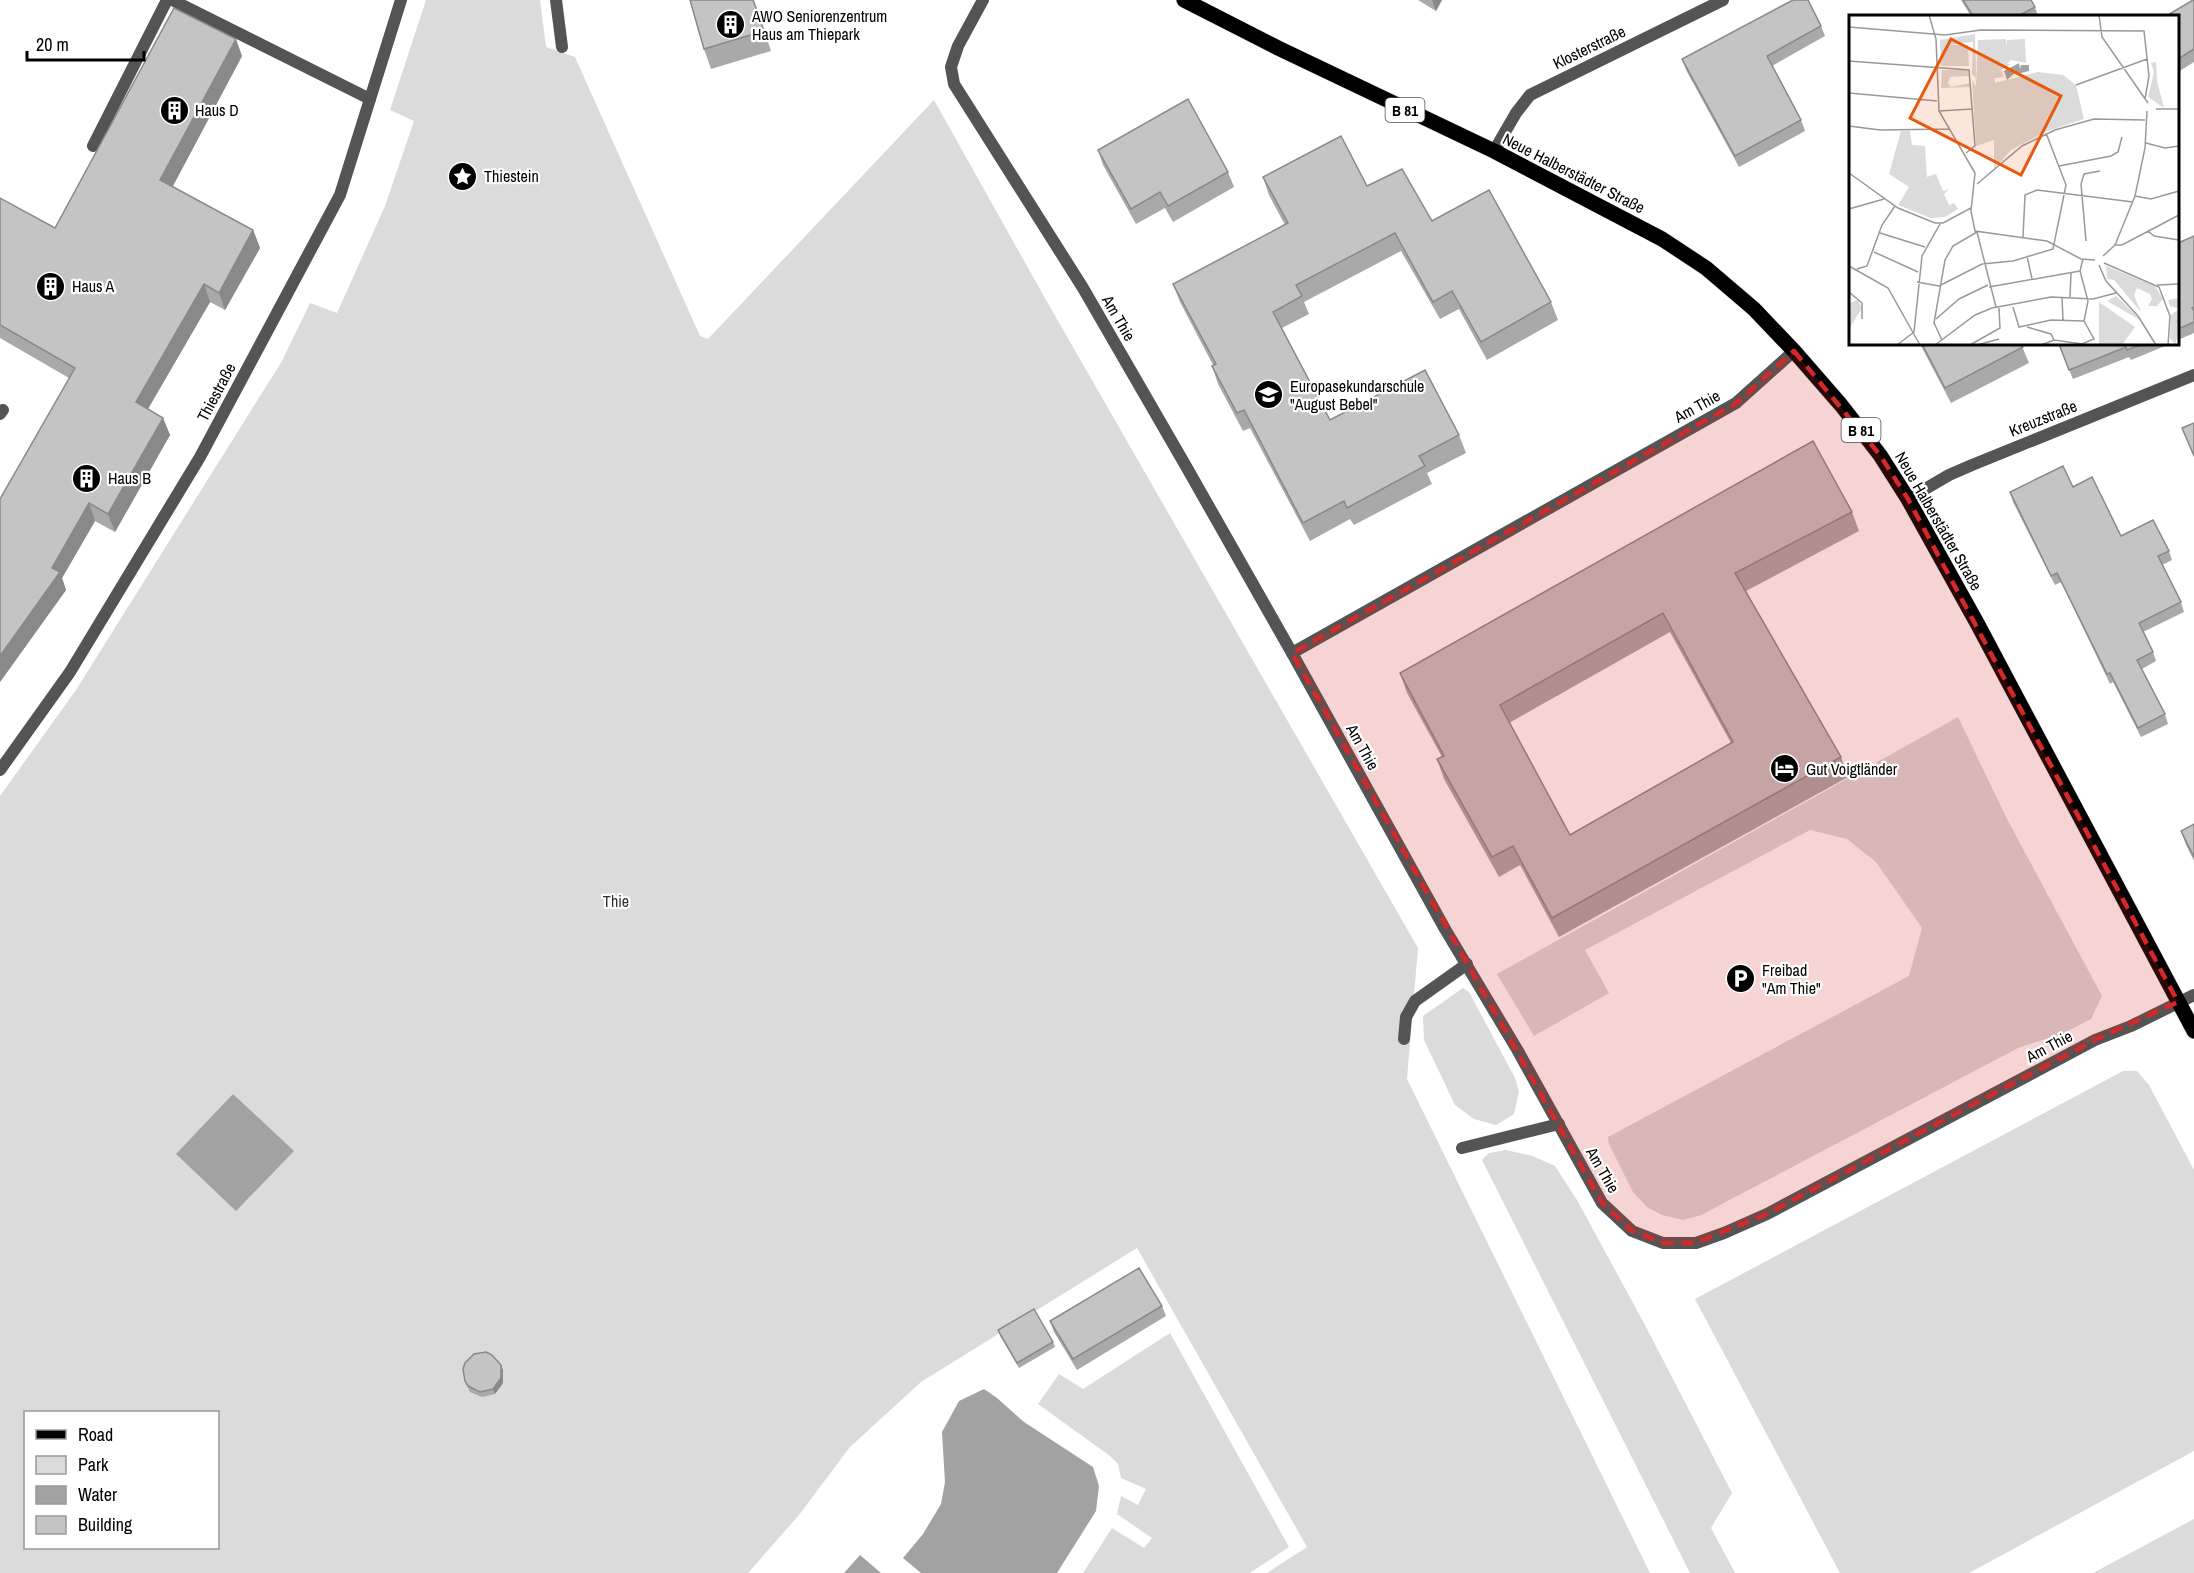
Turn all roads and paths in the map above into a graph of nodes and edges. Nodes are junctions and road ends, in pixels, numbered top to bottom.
1 (167, 0) edge
2 (172, 0) edge
3 (401, 0) edge
4 (556, 0) edge
5 (983, 0) edge
6 (1184, 0) edge
7 (1723, 0) edge
8 (562, 47) dead end
9 (370, 99) junction
10 (93, 146) dead end
11 (1494, 151) junction
12 (1794, 351) junction
13 (2194, 375) edge
14 (1908, 499) junction
15 (1292, 653) junction
16 (0, 770) edge
17 (1467, 964) junction
18 (2194, 995) edge
19 (2178, 1002) junction
20 (2194, 1031) edge
21 (1404, 1039) dead end
22 (1559, 1124) junction
23 (1462, 1148) dead end

1 - 10 street
2 - 9 street
3 - 9 street, Thiestraße
4 - 8 street
5 - 15 street, Am Thie
6 - 11 main road, Neue Halberstädter Straße / B 81
7 - 11 street, Klosterstraße
9 - 16 street, Thiestraße
11 - 12 main road, Neue Halberstädter Straße / B 81
12 - 14 main road, Neue Halberstädter Straße / B 81
12 - 15 street, Am Thie
13 - 14 street, Kreuzstraße
14 - 19 main road, Neue Halberstädter Straße / B 81
15 - 17 street, Am Thie
17 - 21 street
17 - 22 street, Am Thie
18 - 19 street, Am Thie
19 - 20 main road, Neue Halberstädter Straße / B 81
19 - 22 street, Am Thie
22 - 23 street

